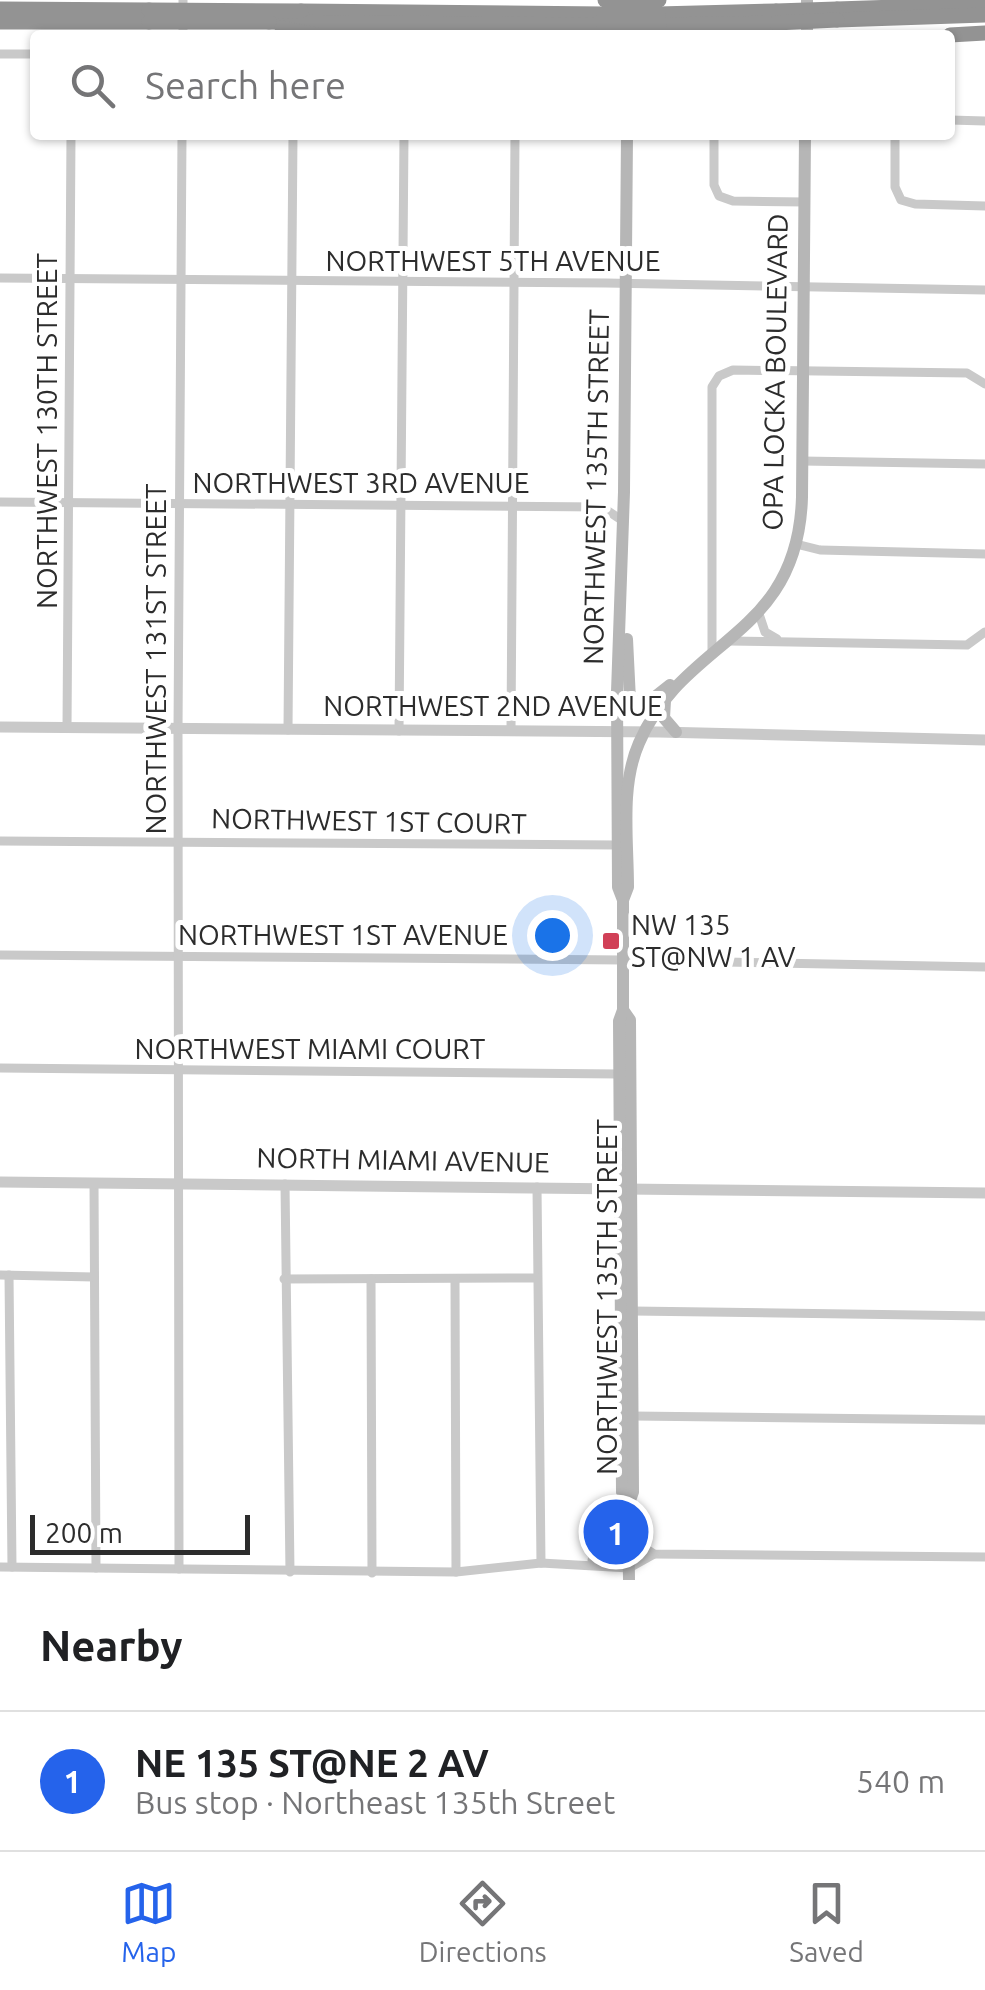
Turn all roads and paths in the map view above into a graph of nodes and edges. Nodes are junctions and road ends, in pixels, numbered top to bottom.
1 (183, 0) edge
2 (628, 0) edge
3 (673, 0) edge
4 (807, 0) edge
5 (985, 4) edge
6 (0, 9) edge
7 (602, 10) edge
8 (659, 13) edge
9 (837, 14) junction
10 (985, 15) edge
11 (149, 16) junction
12 (0, 22) edge
13 (300, 22) edge
14 (183, 30) edge
15 (628, 30) edge
16 (806, 30) edge
17 (985, 36) edge
18 (955, 37) edge
19 (0, 54) edge
20 (30, 54) edge
21 (955, 120) edge
22 (985, 120) edge
23 (71, 140) edge
24 (182, 140) edge
25 (293, 140) edge
26 (404, 140) edge
27 (515, 140) edge
28 (627, 140) edge
29 (714, 140) edge
30 (805, 140) edge
31 (896, 140) edge
32 (805, 202) junction
33 (985, 206) edge
34 (0, 278) edge
35 (70, 278) junction
36 (180, 280) junction
37 (292, 282) junction
38 (403, 282) junction
39 (512, 284) junction
40 (626, 284) junction
41 (804, 286) junction
42 (985, 290) edge
43 (803, 370) junction
44 (985, 384) edge
45 (802, 462) junction
46 (985, 464) edge
47 (624, 492) junction
48 (0, 502) edge
49 (70, 502) junction
50 (179, 504) junction
51 (291, 505) junction
52 (402, 505) junction
53 (512, 506) junction
54 (602, 508) junction
55 (624, 521) junction
56 (796, 544) junction
57 (985, 554) edge
58 (622, 597) junction
59 (759, 614) junction
60 (982, 636) edge
61 (780, 640) junction
62 (729, 641) junction
63 (712, 655) junction
64 (690, 674) junction
65 (664, 701) junction
66 (0, 727) edge
67 (67, 728) junction
68 (178, 729) junction
69 (288, 730) junction
70 (510, 730) junction
71 (400, 731) junction
72 (644, 732) junction
73 (676, 732) junction
74 (620, 733) junction
75 (985, 740) edge
76 (628, 792) junction
77 (0, 841) edge
78 (178, 842) junction
79 (617, 846) junction
80 (623, 900) junction
81 (0, 955) edge
82 (179, 956) junction
83 (623, 960) junction
84 (985, 967) edge
85 (623, 1010) junction
86 (0, 1068) edge
87 (179, 1070) junction
88 (619, 1074) junction
89 (631, 1120) junction
90 (0, 1182) edge
91 (94, 1182) junction
92 (180, 1184) junction
93 (284, 1184) junction
94 (537, 1187) junction
95 (625, 1188) junction
96 (985, 1193) edge
97 (4, 1275) edge
98 (94, 1277) junction
99 (537, 1278) junction
100 (284, 1279) junction
101 (455, 1279) junction
102 (371, 1280) junction
103 (633, 1311) junction
104 (985, 1316) edge
105 (633, 1416) junction
106 (985, 1420) edge
107 (628, 1506) junction
108 (628, 1546) junction
109 (654, 1554) junction
110 (985, 1557) edge
111 (541, 1563) junction
112 (570, 1564) junction
113 (0, 1567) edge
114 (12, 1567) junction
115 (96, 1568) junction
116 (179, 1569) junction
117 (290, 1572) junction
118 (456, 1572) junction
119 (372, 1573) junction
120 (629, 1574) edge

1 - 14 street
2 - 15 main road
3 - 8 highway
4 - 16 main road
5 - 9 highway
6 - 11 highway
7 - 8 highway, bridge
7 - 8 highway, bridge
7 - 13 highway
8 - 9 highway, bridge
9 - 10 highway
11 - 12 highway
11 - 13 highway, bridge
11 - 13 highway, bridge
17 - 18 highway
19 - 20 street
21 - 22 street
23 - 35 street, NORTHWEST 130TH STREET
24 - 36 street, NORTHWEST 131ST STREET
25 - 37 street
26 - 38 street
27 - 39 street
28 - 40 main road, NORTHWEST 135TH STREET
29 - 32 street
30 - 32 main road, OPA LOCKA BOULEVARD
31 - 33 street
32 - 41 main road, OPA LOCKA BOULEVARD
34 - 35 street, NORTHWEST 5TH AVENUE
35 - 36 street, NORTHWEST 5TH AVENUE
35 - 49 street, NORTHWEST 130TH STREET
36 - 37 street, NORTHWEST 5TH AVENUE
36 - 50 street, NORTHWEST 131ST STREET
37 - 38 street, NORTHWEST 5TH AVENUE
37 - 51 street
38 - 39 street, NORTHWEST 5TH AVENUE
38 - 52 street
39 - 40 street, NORTHWEST 5TH AVENUE
39 - 53 street
40 - 41 street, NORTHWEST 5TH AVENUE
40 - 47 main road, NORTHWEST 135TH STREET
41 - 42 street, NORTHWEST 5TH AVENUE
41 - 43 main road, OPA LOCKA BOULEVARD
43 - 44 street
43 - 45 main road, OPA LOCKA BOULEVARD
43 - 63 street
45 - 46 street
45 - 56 main road, OPA LOCKA BOULEVARD
47 - 54 street
47 - 55 main road, NORTHWEST 135TH STREET
48 - 49 street, NORTHWEST 3RD AVENUE
49 - 50 street, NORTHWEST 3RD AVENUE
49 - 67 street, NORTHWEST 130TH STREET
50 - 51 street, NORTHWEST 3RD AVENUE
50 - 68 street, NORTHWEST 131ST STREET
51 - 52 street, NORTHWEST 3RD AVENUE
51 - 69 street
52 - 53 street, NORTHWEST 3RD AVENUE
52 - 71 street
53 - 54 street, NORTHWEST 3RD AVENUE
53 - 70 street
54 - 55 street, NORTHWEST 3RD AVENUE
55 - 58 main road, NORTHWEST 135TH STREET
56 - 57 street
56 - 59 main road, OPA LOCKA BOULEVARD
58 - 64 main road
58 - 74 main road, NORTHWEST 135TH STREET
59 - 61 street
59 - 62 main road, OPA LOCKA BOULEVARD
60 - 61 street
61 - 62 street
62 - 63 main road, OPA LOCKA BOULEVARD
63 - 64 main road, OPA LOCKA BOULEVARD
64 - 65 main road, OPA LOCKA BOULEVARD
65 - 72 main road, OPA LOCKA BOULEVARD
65 - 73 main road
66 - 67 street, NORTHWEST 2ND AVENUE
67 - 68 street, NORTHWEST 2ND AVENUE
68 - 69 street, NORTHWEST 2ND AVENUE
68 - 78 street, NORTHWEST 131ST STREET
69 - 71 street, NORTHWEST 2ND AVENUE
70 - 71 street, NORTHWEST 2ND AVENUE
70 - 74 street, NORTHWEST 2ND AVENUE
72 - 73 street, NORTHWEST 2ND AVENUE
72 - 74 street, NORTHWEST 2ND AVENUE
72 - 76 main road, NORTHWEST 135TH STREET
73 - 75 street, NORTHWEST 2ND AVENUE
74 - 76 main road
74 - 79 main road, NORTHWEST 135TH STREET
76 - 80 main road, NORTHWEST 135TH STREET
77 - 78 street, NORTHWEST 1ST COURT
78 - 79 street, NORTHWEST 1ST COURT
78 - 82 street, NORTHWEST 131ST STREET
79 - 80 main road, NORTHWEST 135TH STREET
80 - 83 main road, NORTHWEST 135TH STREET
81 - 82 street, NORTHWEST 1ST AVENUE
82 - 83 street, NORTHWEST 1ST AVENUE
82 - 87 street, NORTHWEST 131ST STREET
83 - 84 street, NORTHWEST 1ST AVENUE
83 - 85 main road, NORTHWEST 135TH STREET
85 - 88 main road, NORTHWEST 135TH STREET
85 - 89 main road, NORTHWEST 135TH STREET
86 - 87 street, NORTHWEST MIAMI COURT
87 - 88 street, NORTHWEST MIAMI COURT
87 - 92 street, NORTHWEST 131ST STREET
88 - 89 main road
88 - 95 main road, NORTHWEST 135TH STREET
89 - 95 main road, NORTHWEST 135TH STREET
90 - 91 street, NORTH MIAMI AVENUE
91 - 92 street, NORTH MIAMI AVENUE
91 - 98 street
92 - 93 street, NORTH MIAMI AVENUE
92 - 116 street, NORTHWEST 131ST STREET
93 - 94 street, NORTH MIAMI AVENUE
93 - 100 street
94 - 95 street, NORTH MIAMI AVENUE
94 - 99 street
95 - 96 street, NORTH MIAMI AVENUE
95 - 103 main road, NORTHWEST 135TH STREET
95 - 107 main road, NORTHWEST 135TH STREET
97 - 98 street
97 - 114 street
98 - 115 street
99 - 101 street
99 - 111 street
100 - 102 street
100 - 117 street
101 - 102 street
101 - 118 street
102 - 119 street
103 - 104 street
103 - 105 main road, NORTHWEST 135TH STREET
105 - 106 street
105 - 107 main road, NORTHWEST 135TH STREET
107 - 108 main road
108 - 109 street
108 - 112 street
108 - 120 main road
109 - 110 street
109 - 120 street
111 - 112 street
111 - 118 street
112 - 120 street
113 - 114 street
114 - 115 street
115 - 116 street
116 - 117 street
117 - 119 street
118 - 119 street

